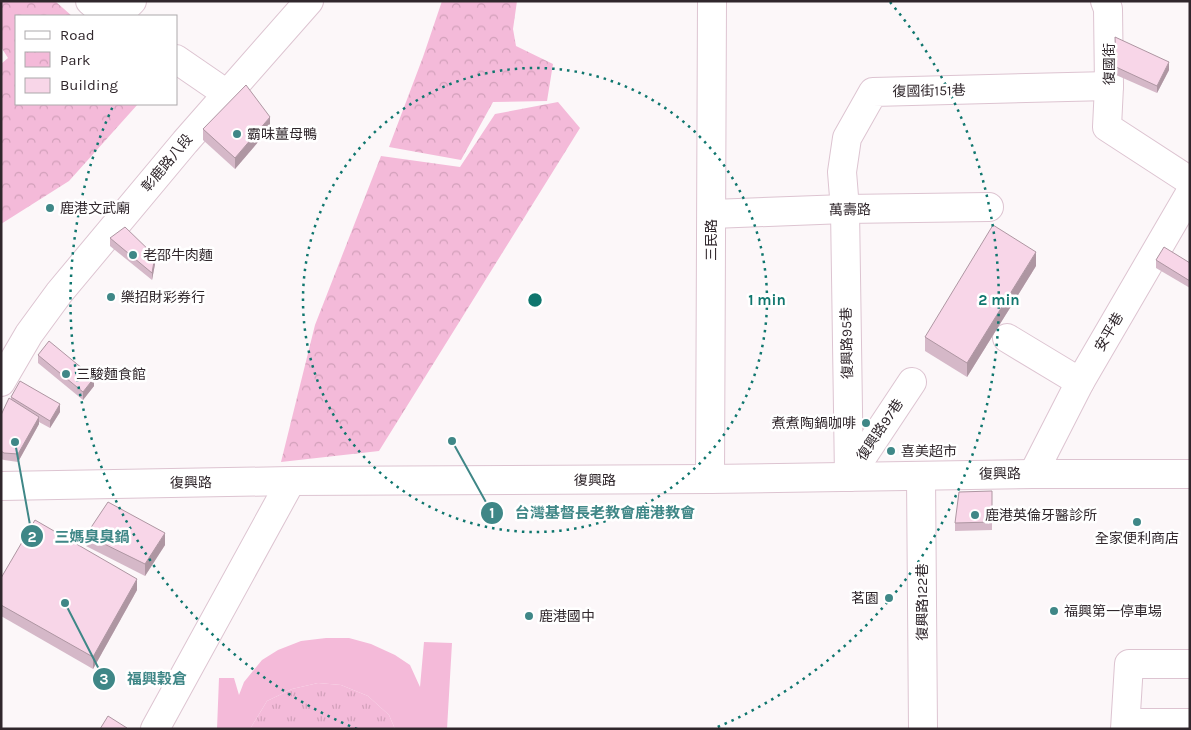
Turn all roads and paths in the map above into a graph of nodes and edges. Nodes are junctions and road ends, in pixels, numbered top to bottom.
1 (90, 1) edge
2 (132, 1) edge
3 (309, 1) edge
4 (712, 1) edge
5 (1105, 1) edge
6 (106, 15) edge
7 (118, 15) edge
8 (178, 60) edge
9 (1109, 86) junction
10 (227, 94) junction
11 (1190, 181) edge
12 (1190, 193) edge
13 (989, 207) dead end
14 (844, 209) junction
15 (712, 214) junction
16 (1008, 338) dead end
17 (1, 382) edge
18 (912, 382) dead end
19 (1080, 382) junction
20 (1033, 474) junction
21 (1190, 474) edge
22 (921, 476) junction
23 (849, 477) junction
24 (710, 479) junction
25 (292, 481) junction
26 (1, 486) edge
27 (1190, 664) edge
28 (1190, 722) edge
29 (1126, 726) edge
30 (155, 729) edge
31 (923, 729) edge

1 - 6 street
2 - 7 street
3 - 10 street, 彰鹿路八段
4 - 15 street, 三民路
5 - 9 street, 復國街
8 - 10 street
9 - 11 street, 復國街
9 - 14 street, 復國街151巷
10 - 17 street, 彰鹿路八段
12 - 19 street, 安平巷
13 - 14 street, 萬壽路
14 - 15 street, 萬壽路
14 - 23 street, 復興路95巷
15 - 24 street, 三民路
16 - 19 street
18 - 23 street, 復興路97巷
19 - 20 street, 安平巷
20 - 21 street, 復興路
20 - 22 street, 復興路
22 - 23 street, 復興路
22 - 31 street, 復興路122巷
23 - 24 street, 復興路
24 - 25 street, 復興路
25 - 26 street, 復興路
25 - 30 street
27 - 29 street
28 - 29 street

